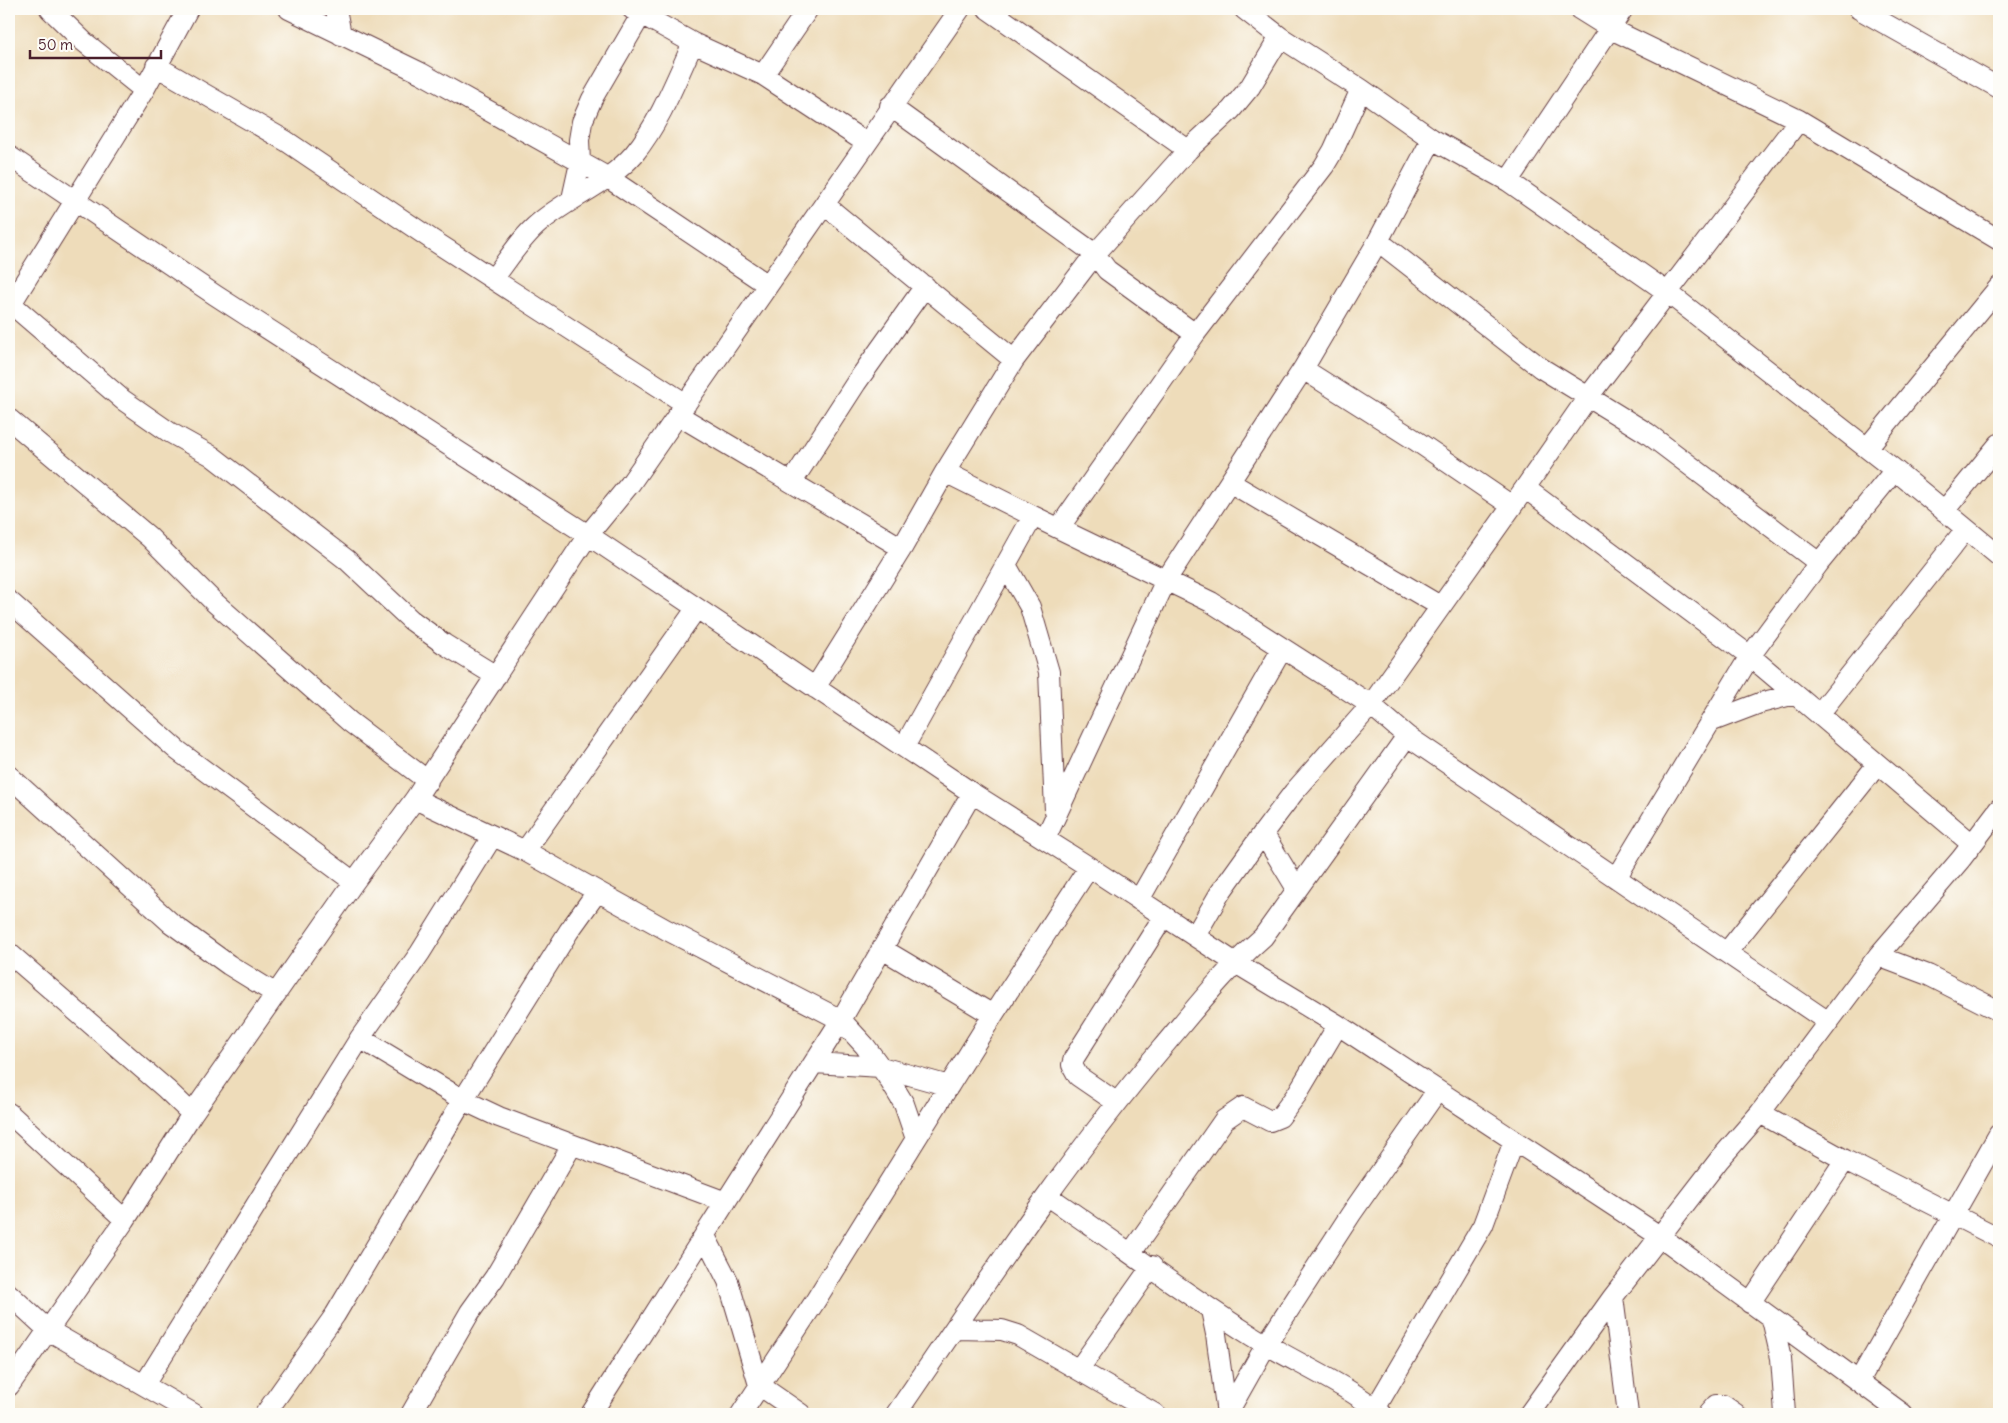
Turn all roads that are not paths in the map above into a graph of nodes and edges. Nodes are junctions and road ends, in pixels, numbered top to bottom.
1 (50, 9) edge
2 (188, 9) edge
3 (336, 9) edge
4 (808, 9) edge
5 (960, 9) edge
6 (988, 9) edge
7 (1244, 9) edge
8 (1579, 9) edge
9 (1623, 9) edge
10 (1859, 9) edge
11 (297, 10) edge
12 (636, 12) edge
13 (1611, 29) junction
14 (341, 35) junction
15 (1280, 38) junction
16 (693, 43) junction
17 (156, 66) junction
18 (763, 75) junction
19 (1999, 88) edge
20 (1361, 89) junction
21 (144, 90) junction
22 (890, 106) junction
23 (1800, 120) junction
24 (1432, 139) junction
25 (865, 142) junction
26 (1188, 150) junction
27 (9, 156) edge
28 (580, 163) junction
29 (607, 177) junction
30 (1508, 181) junction
31 (572, 199) junction
32 (77, 201) junction
33 (825, 205) junction
34 (1999, 240) edge
35 (1378, 241) junction
36 (1095, 254) junction
37 (493, 279) junction
38 (768, 285) junction
39 (924, 286) junction
40 (1999, 286) edge
41 (1667, 292) junction
42 (9, 304) edge
43 (1194, 334) junction
44 (1014, 360) junction
45 (1303, 369) junction
46 (1588, 397) junction
47 (682, 410) junction
48 (9, 418) edge
49 (1999, 444) edge
50 (1867, 448) junction
51 (1895, 470) junction
52 (945, 472) junction
53 (792, 482) junction
54 (1231, 483) junction
55 (1525, 488) junction
56 (1512, 506) junction
57 (1944, 511) junction
58 (1033, 516) junction
59 (1058, 528) junction
60 (1966, 528) junction
61 (588, 534) junction
62 (902, 548) junction
63 (1999, 556) edge
64 (1819, 563) junction
65 (1006, 565) junction
66 (1166, 580) junction
67 (9, 601) edge
68 (1440, 606) junction
69 (696, 609) junction
70 (1282, 648) junction
71 (1750, 656) junction
72 (496, 676) junction
73 (815, 688) junction
74 (1795, 694) junction
75 (1371, 705) junction
76 (1818, 714) junction
77 (1710, 722) junction
78 (1407, 736) junction
79 (904, 747) junction
80 (1877, 765) junction
81 (9, 776) edge
82 (428, 780) junction
83 (972, 793) junction
84 (415, 799) junction
85 (1999, 809) edge
86 (1055, 818) junction
87 (1263, 833) junction
88 (492, 837) junction
89 (1045, 839) junction
90 (1972, 844) junction
91 (525, 852) junction
92 (1089, 867) junction
93 (1616, 878) junction
94 (354, 882) junction
95 (1298, 889) junction
96 (597, 892) junction
97 (1139, 900) junction
98 (1164, 916) junction
99 (1195, 936) junction
100 (884, 950) junction
101 (1727, 952) junction
102 (9, 953) edge
103 (1878, 956) junction
104 (1234, 962) junction
105 (276, 994) junction
106 (1999, 1012) edge
107 (993, 1015) junction
108 (841, 1020) junction
109 (1827, 1021) junction
110 (1338, 1025) junction
111 (360, 1038) junction
112 (814, 1063) junction
113 (881, 1067) junction
114 (949, 1086) junction
115 (1437, 1091) junction
116 (463, 1100) junction
117 (1116, 1102) junction
118 (9, 1113) edge
119 (1760, 1113) junction
120 (192, 1114) junction
121 (1999, 1134) edge
122 (916, 1139) junction
123 (1514, 1141) junction
124 (572, 1145) junction
125 (1845, 1160) junction
126 (1048, 1196) junction
127 (726, 1202) junction
128 (1954, 1214) junction
129 (125, 1220) junction
130 (705, 1236) junction
131 (1660, 1237) junction
132 (1999, 1238) edge
133 (1131, 1253) junction
134 (1152, 1266) junction
135 (9, 1294) edge
136 (1613, 1297) junction
137 (1750, 1304) junction
138 (1211, 1310) junction
139 (1772, 1319) junction
140 (956, 1329) junction
141 (48, 1330) junction
142 (1266, 1345) junction
143 (1079, 1369) junction
144 (1859, 1381) junction
145 (144, 1385) junction
146 (759, 1385) junction
147 (9, 1386) edge
148 (1377, 1412) edge
149 (194, 1414) edge
150 (265, 1414) edge
151 (411, 1414) edge
152 (590, 1414) edge
153 (741, 1414) edge
154 (801, 1414) edge
155 (896, 1414) edge
156 (1155, 1414) edge
157 (1227, 1414) edge
158 (1529, 1414) edge
159 (1628, 1414) edge
160 (1708, 1414) edge
161 (1736, 1414) edge
162 (1785, 1414) edge
163 (1903, 1414) edge

1 - 21 street
2 - 17 street
3 - 14 street
4 - 18 street
5 - 22 street
6 - 26 street
7 - 15 street
8 - 13 street
9 - 13 street
10 - 19 street
11 - 14 street
12 - 16 street
12 - 28 street
13 - 23 street
13 - 30 street
14 - 28 street
15 - 20 street
15 - 26 street
16 - 18 street
16 - 29 street
17 - 21 street
17 - 37 street
18 - 25 street
20 - 24 street
20 - 43 street
21 - 32 street
22 - 25 street
22 - 36 street
23 - 34 street
23 - 41 street
24 - 30 street
24 - 35 street
25 - 33 street
26 - 36 street
27 - 32 street
28 - 29 street
28 - 31 street
29 - 31 street
29 - 38 street
30 - 41 street
31 - 37 street
32 - 42 street
32 - 61 street
33 - 38 street
33 - 39 street
35 - 45 street
35 - 46 street
36 - 43 street
36 - 44 street
37 - 47 street
38 - 47 street
39 - 44 street
39 - 53 street
40 - 50 street
41 - 46 street
41 - 50 street
42 - 72 street
43 - 59 street
44 - 52 street
45 - 54 street
45 - 56 street
46 - 55 street
46 - 64 street
47 - 53 street
47 - 61 street
48 - 82 street
49 - 57 street
50 - 51 street
51 - 57 street
51 - 64 street
52 - 58 street
52 - 62 street
53 - 62 street
54 - 66 street
54 - 68 street
55 - 56 street
55 - 71 street
56 - 68 street
57 - 60 street
58 - 59 street
58 - 65 street
59 - 66 street
60 - 63 street
60 - 76 street
61 - 69 street
61 - 72 street
62 - 73 street
64 - 71 street
65 - 79 street
65 - 86 street
66 - 70 street
66 - 86 street
67 - 94 street
68 - 75 street
69 - 73 street
69 - 91 street
70 - 75 street
70 - 97 street
71 - 74 street
71 - 77 street
72 - 82 street
73 - 79 street
74 - 76 street
74 - 77 street
75 - 78 street
75 - 87 street
76 - 80 street
77 - 93 street
78 - 93 street
78 - 95 street
79 - 83 street
80 - 90 street
80 - 101 street
81 - 105 street
82 - 84 street
83 - 89 street
83 - 100 street
84 - 88 street
84 - 94 street
85 - 90 street
86 - 89 street
87 - 95 street
87 - 99 street
88 - 91 street
88 - 111 street
89 - 92 street
90 - 103 street
91 - 96 street
92 - 97 street
92 - 107 street
93 - 101 street
94 - 105 street
95 - 104 street
96 - 108 street
96 - 116 street
97 - 98 street
98 - 99 street
98 - 117 street
99 - 104 street
100 - 107 street
100 - 108 street
101 - 109 street
102 - 120 street
103 - 106 street
103 - 109 street
104 - 110 street
104 - 117 street
105 - 120 street
107 - 114 street
108 - 112 street
108 - 113 street
109 - 119 street
110 - 115 street
110 - 133 street
111 - 116 street
111 - 145 street
112 - 113 street
112 - 127 street
113 - 114 street
113 - 122 street
114 - 122 street
115 - 123 street
115 - 142 street
116 - 124 street
116 - 150 street
117 - 126 street
118 - 129 street
119 - 125 street
119 - 131 street
120 - 129 street
121 - 128 street
122 - 146 street
123 - 131 street
123 - 148 street
124 - 127 street
124 - 151 street
125 - 128 street
125 - 137 street
126 - 133 street
126 - 140 street
127 - 130 street
128 - 132 street
128 - 144 street
129 - 141 street
130 - 146 street
130 - 152 street
131 - 136 street
131 - 137 street
133 - 134 street
134 - 138 street
134 - 143 street
135 - 141 street
136 - 158 street
136 - 159 street
137 - 139 street
138 - 142 street
138 - 157 street
139 - 144 street
139 - 162 street
140 - 143 street
140 - 155 street
141 - 145 street
141 - 147 street
142 - 148 street
142 - 157 street
143 - 156 street
144 - 163 street
145 - 149 street
146 - 153 street
146 - 154 street
160 - 161 street

